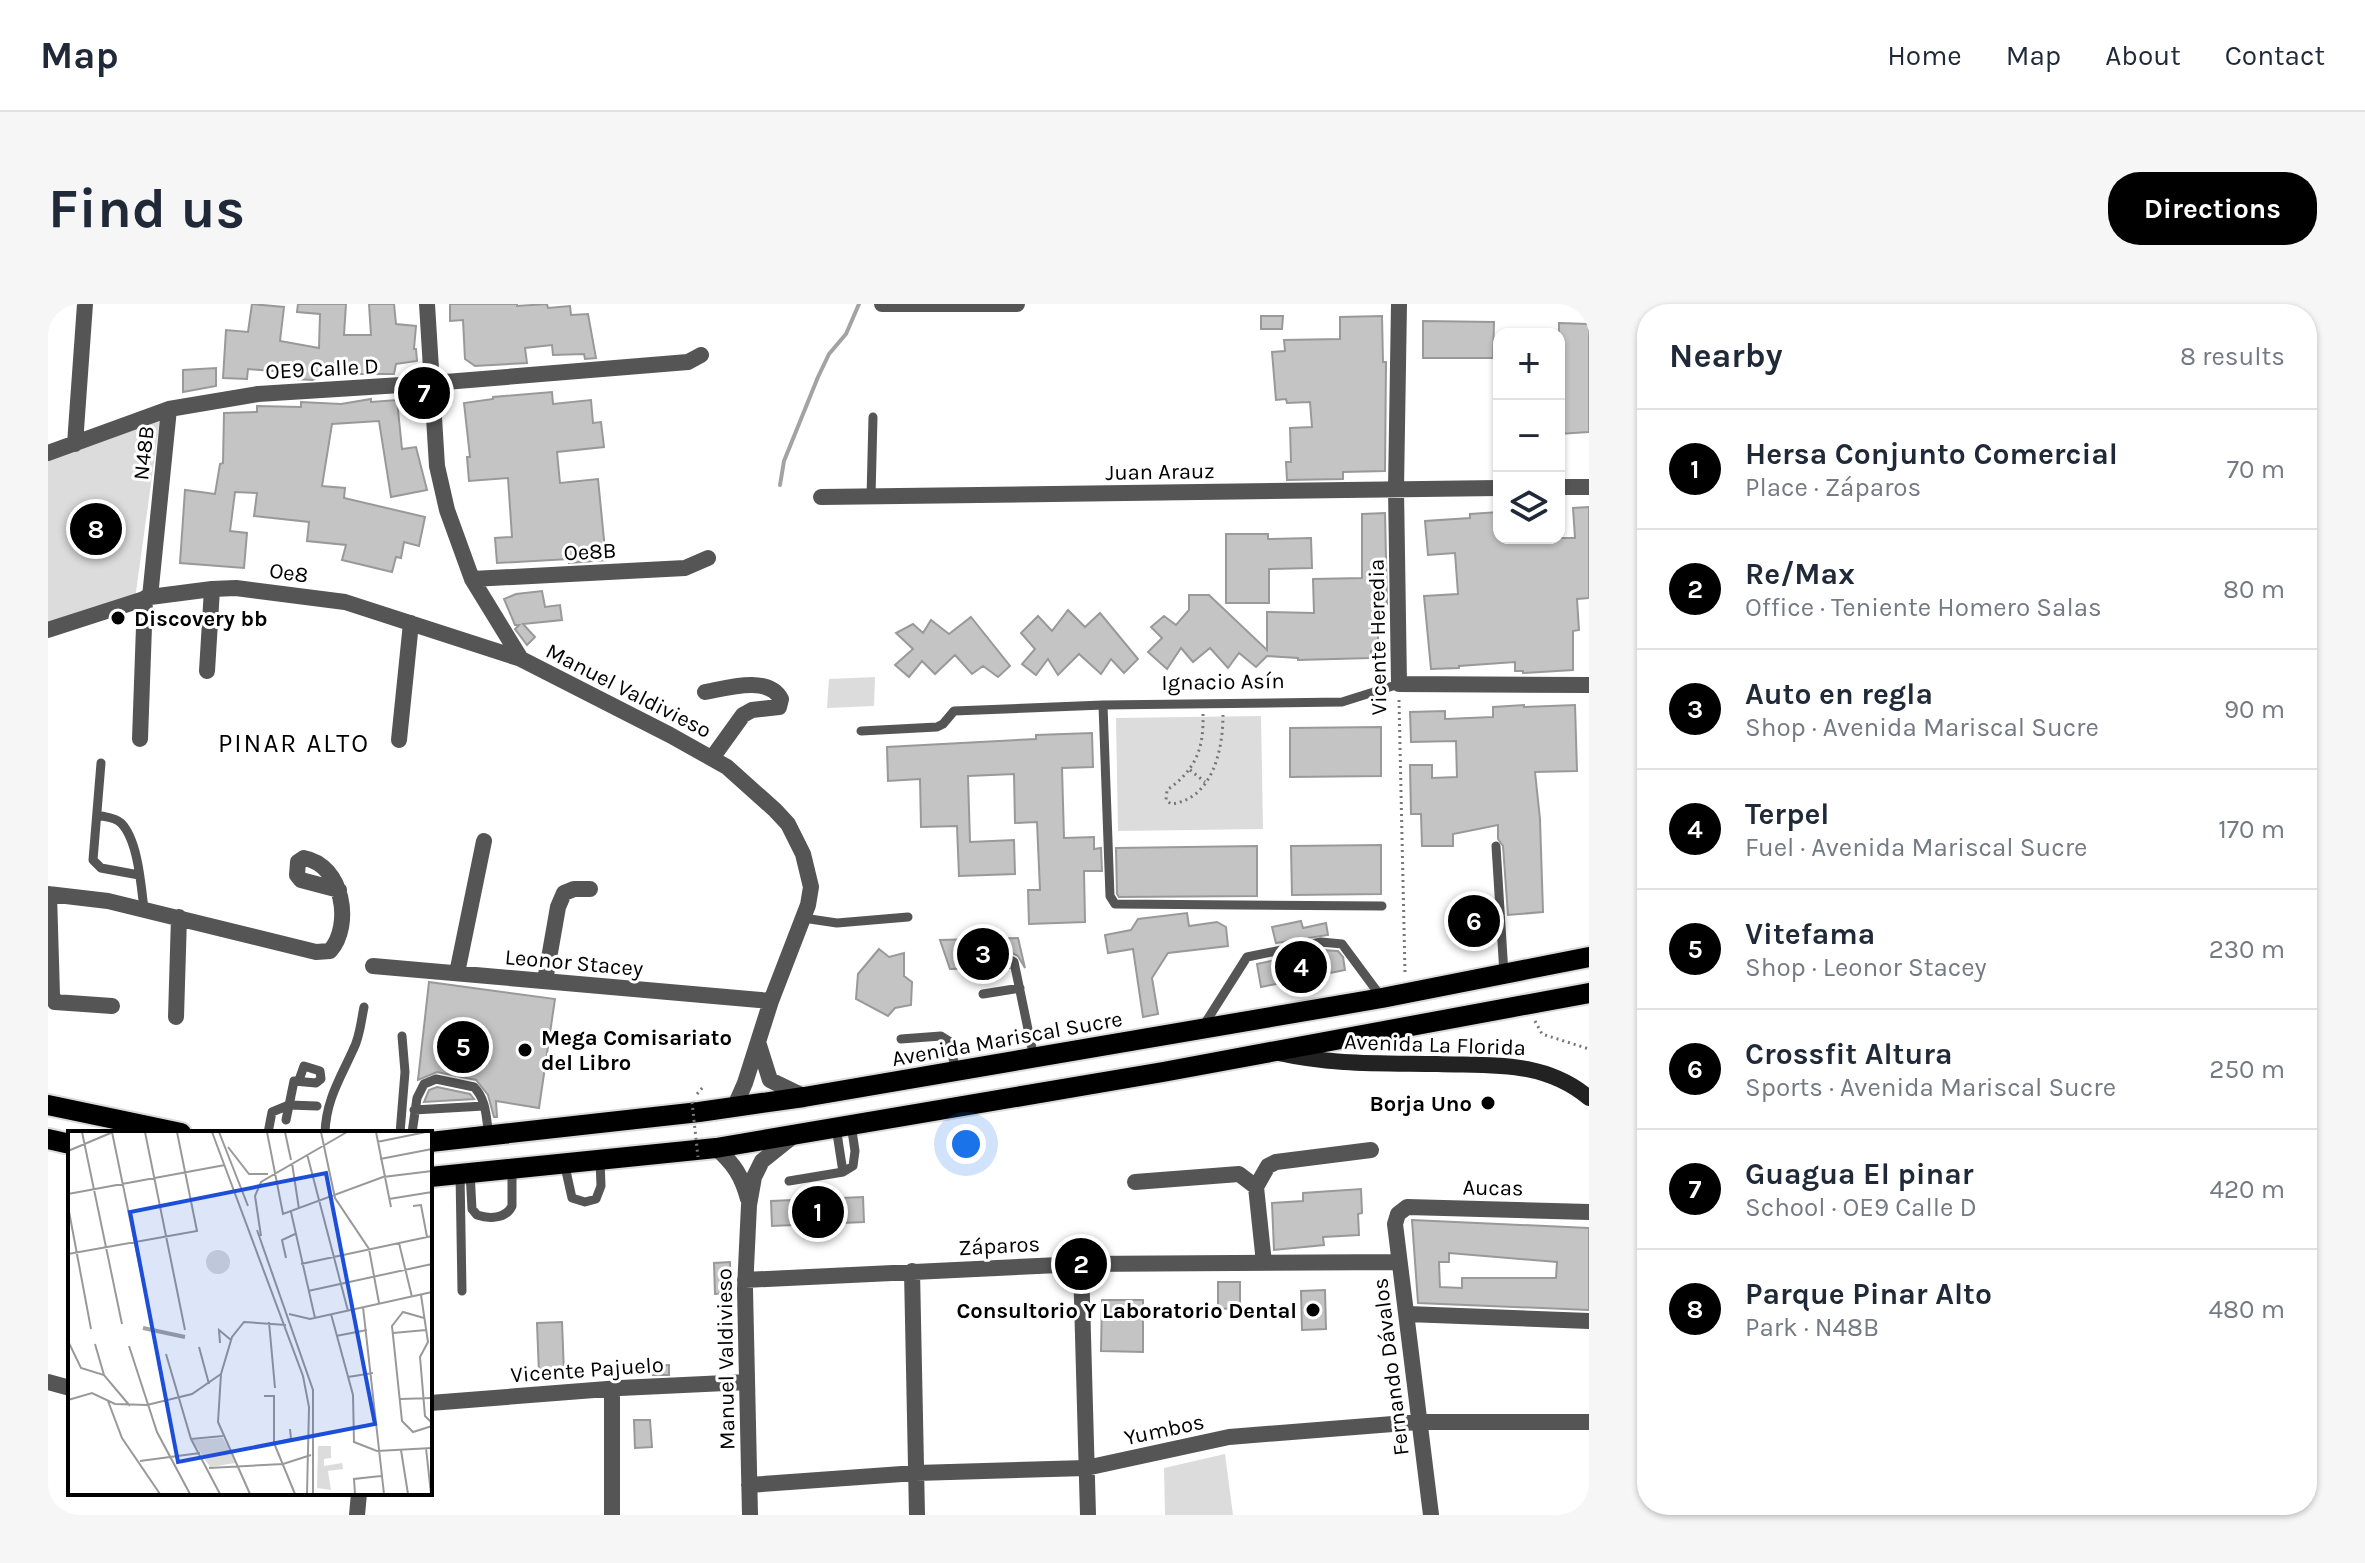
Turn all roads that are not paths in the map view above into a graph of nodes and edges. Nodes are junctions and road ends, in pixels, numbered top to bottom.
1 (85, 304) edge
2 (427, 304) edge
3 (882, 304) edge
4 (1017, 304) edge
5 (1399, 304) edge
6 (701, 355) dead end
7 (433, 383) junction
8 (169, 409) junction
9 (873, 417) dead end
10 (75, 444) junction
11 (48, 453) edge
12 (1565, 487) edge
13 (1589, 487) edge
14 (1493, 488) edge
15 (1396, 489) junction
16 (821, 497) dead end
17 (871, 497) junction
18 (708, 558) dead end
19 (472, 579) junction
20 (212, 589) junction
21 (148, 598) junction
22 (411, 623) junction
23 (48, 630) edge
24 (521, 659) junction
25 (207, 671) dead end
26 (1399, 684) junction
27 (1589, 685) edge
28 (705, 692) dead end
29 (1103, 705) junction
30 (861, 731) dead end
31 (140, 739) dead end
32 (399, 740) dead end
33 (712, 758) junction
34 (101, 763) dead end
35 (97, 815) junction
36 (484, 841) dead end
37 (1496, 846) dead end
38 (139, 875) junction
39 (590, 889) dead end
40 (339, 890) dead end
41 (48, 894) edge
42 (1382, 906) dead end
43 (144, 909) junction
44 (179, 917) junction
45 (908, 917) dead end
46 (803, 918) junction
47 (965, 957) dead end
48 (1589, 957) edge
49 (373, 966) dead end
50 (457, 973) junction
51 (1504, 974) junction
52 (545, 981) junction
53 (1020, 988) junction
54 (1589, 993) edge
55 (983, 994) dead end
56 (1382, 998) junction
57 (771, 1001) junction
58 (112, 1006) dead end
59 (364, 1007) dead end
60 (176, 1017) dead end
61 (1201, 1029) junction
62 (402, 1036) dead end
63 (901, 1039) dead end
64 (757, 1041) junction
65 (1273, 1051) junction
66 (1034, 1058) junction
67 (956, 1071) junction
68 (299, 1080) dead end
69 (804, 1097) junction
70 (1589, 1098) edge
71 (48, 1105) edge
72 (289, 1105) junction
73 (317, 1106) dead end
74 (484, 1106) junction
75 (734, 1108) junction
76 (414, 1110) junction
77 (286, 1120) dead end
78 (844, 1126) junction
79 (562, 1127) junction
80 (172, 1131) edge
81 (268, 1131) edge
82 (325, 1131) edge
83 (400, 1131) edge
84 (412, 1131) edge
85 (797, 1133) junction
86 (489, 1136) junction
87 (48, 1139) edge
88 (432, 1142) edge
89 (68, 1144) edge
90 (1371, 1150) dead end
91 (707, 1152) junction
92 (600, 1159) junction
93 (564, 1162) junction
94 (512, 1168) junction
95 (843, 1172) junction
96 (465, 1173) junction
97 (432, 1177) edge
98 (789, 1181) dead end
99 (1135, 1182) dead end
100 (1256, 1187) junction
101 (749, 1202) junction
102 (1589, 1212) edge
103 (1398, 1214) joint
104 (1399, 1262) junction
105 (1264, 1263) junction
106 (1081, 1264) junction
107 (912, 1271) junction
108 (745, 1280) junction
109 (462, 1291) dead end
110 (1407, 1314) junction
111 (1589, 1321) edge
112 (48, 1382) edge
113 (747, 1382) junction
114 (68, 1387) edge
115 (612, 1389) junction
116 (432, 1403) edge
117 (1418, 1422) junction
118 (1589, 1422) edge
119 (1086, 1468) junction
120 (916, 1473) junction
121 (749, 1485) junction
122 (359, 1495) edge
123 (357, 1515) edge
124 (612, 1515) edge
125 (750, 1515) edge
126 (917, 1515) edge
127 (1088, 1515) edge
128 (1431, 1515) edge

1 - 10 street
2 - 7 street, Manuel Valdivieso
3 - 4 street
5 - 15 street, Vicente Heredia
6 - 7 street, OE9 Calle D
7 - 8 street, OE9 Calle D
7 - 19 street, Manuel Valdivieso
8 - 10 street, OE9 Calle D
8 - 21 street, N48B
9 - 17 lane
10 - 11 street, OE9 Calle D
12 - 13 street
14 - 15 street, Juan Arauz
15 - 17 street, Juan Arauz
15 - 26 street, Vicente Heredia
16 - 17 street, Juan Arauz
18 - 19 street, Oe8B
19 - 24 street, Manuel Valdivieso
20 - 21 street, Oe8
20 - 22 street, Oe8
20 - 25 street
21 - 23 street, Oe8
21 - 31 street, N48B
22 - 24 street, Oe8
22 - 32 street
24 - 33 street, Manuel Valdivieso
26 - 27 street, Ignacio Asín
26 - 29 lane, Ignacio Asín
28 - 33 street
29 - 30 lane, Ignacio Asín
29 - 42 lane
33 - 46 street, Manuel Valdivieso
34 - 35 lane
35 - 38 lane
35 - 38 lane
36 - 50 street
37 - 51 lane
38 - 43 lane
39 - 52 street
40 - 44 street
41 - 43 street
41 - 58 street
43 - 44 street
44 - 60 street
45 - 46 lane
46 - 57 street, Manuel Valdivieso
47 - 53 lane
48 - 51 main road, Avenida Mariscal Sucre
49 - 50 street, Leonor Stacey
50 - 52 street, Leonor Stacey
51 - 56 main road, Avenida Mariscal Sucre
52 - 57 street, Leonor Stacey
53 - 55 lane
53 - 66 lane
54 - 65 main road
56 - 61 main road, Avenida Mariscal Sucre
56 - 61 lane
57 - 64 street, Manuel Valdivieso
59 - 82 lane
61 - 66 main road, Avenida Mariscal Sucre
62 - 83 lane
63 - 67 lane
64 - 69 street
64 - 75 street, Manuel Valdivieso
65 - 70 main road, Avenida La Florida
65 - 78 main road
66 - 67 main road, Avenida Mariscal Sucre
67 - 69 main road, Avenida Mariscal Sucre
68 - 72 lane
69 - 75 main road, Avenida Mariscal Sucre
71 - 80 main road
72 - 73 lane
72 - 77 lane
72 - 81 lane
74 - 76 lane
74 - 76 lane
74 - 86 lane
75 - 79 main road, Avenida Mariscal Sucre
76 - 84 lane
78 - 85 main road
78 - 95 lane
78 - 95 lane
79 - 86 main road, Avenida Mariscal Sucre
79 - 93 main road
85 - 91 main road
85 - 101 street, Manuel Valdivieso
86 - 88 main road, Avenida Mariscal Sucre
87 - 89 main road
90 - 100 street
91 - 92 main road
91 - 101 street, Manuel Valdivieso
92 - 93 main road
92 - 93 lane
93 - 94 main road
94 - 96 main road
94 - 96 lane
95 - 98 lane
96 - 97 main road
96 - 109 lane
99 - 100 street
100 - 105 street
101 - 108 street, Manuel Valdivieso
102 - 103 street, Aucas
103 - 104 street, Fernando Dávalos
104 - 105 street, Záparos
104 - 110 street, Fernando Dávalos
105 - 106 street, Záparos
106 - 107 street, Záparos
106 - 119 street
107 - 108 street, Záparos
107 - 120 street
108 - 113 street, Manuel Valdivieso
110 - 111 street
110 - 117 street, Fernando Dávalos
112 - 114 street
113 - 115 street, Vicente Pajuelo
113 - 121 street, Manuel Valdivieso
115 - 116 street, Vicente Pajuelo
115 - 124 street
117 - 118 street, Yumbos
117 - 119 street, Yumbos
117 - 128 street, Fernando Dávalos
119 - 120 street, Yumbos
119 - 127 street
120 - 121 street, Yumbos
120 - 126 street
121 - 125 street, Manuel Valdivieso
122 - 123 street

